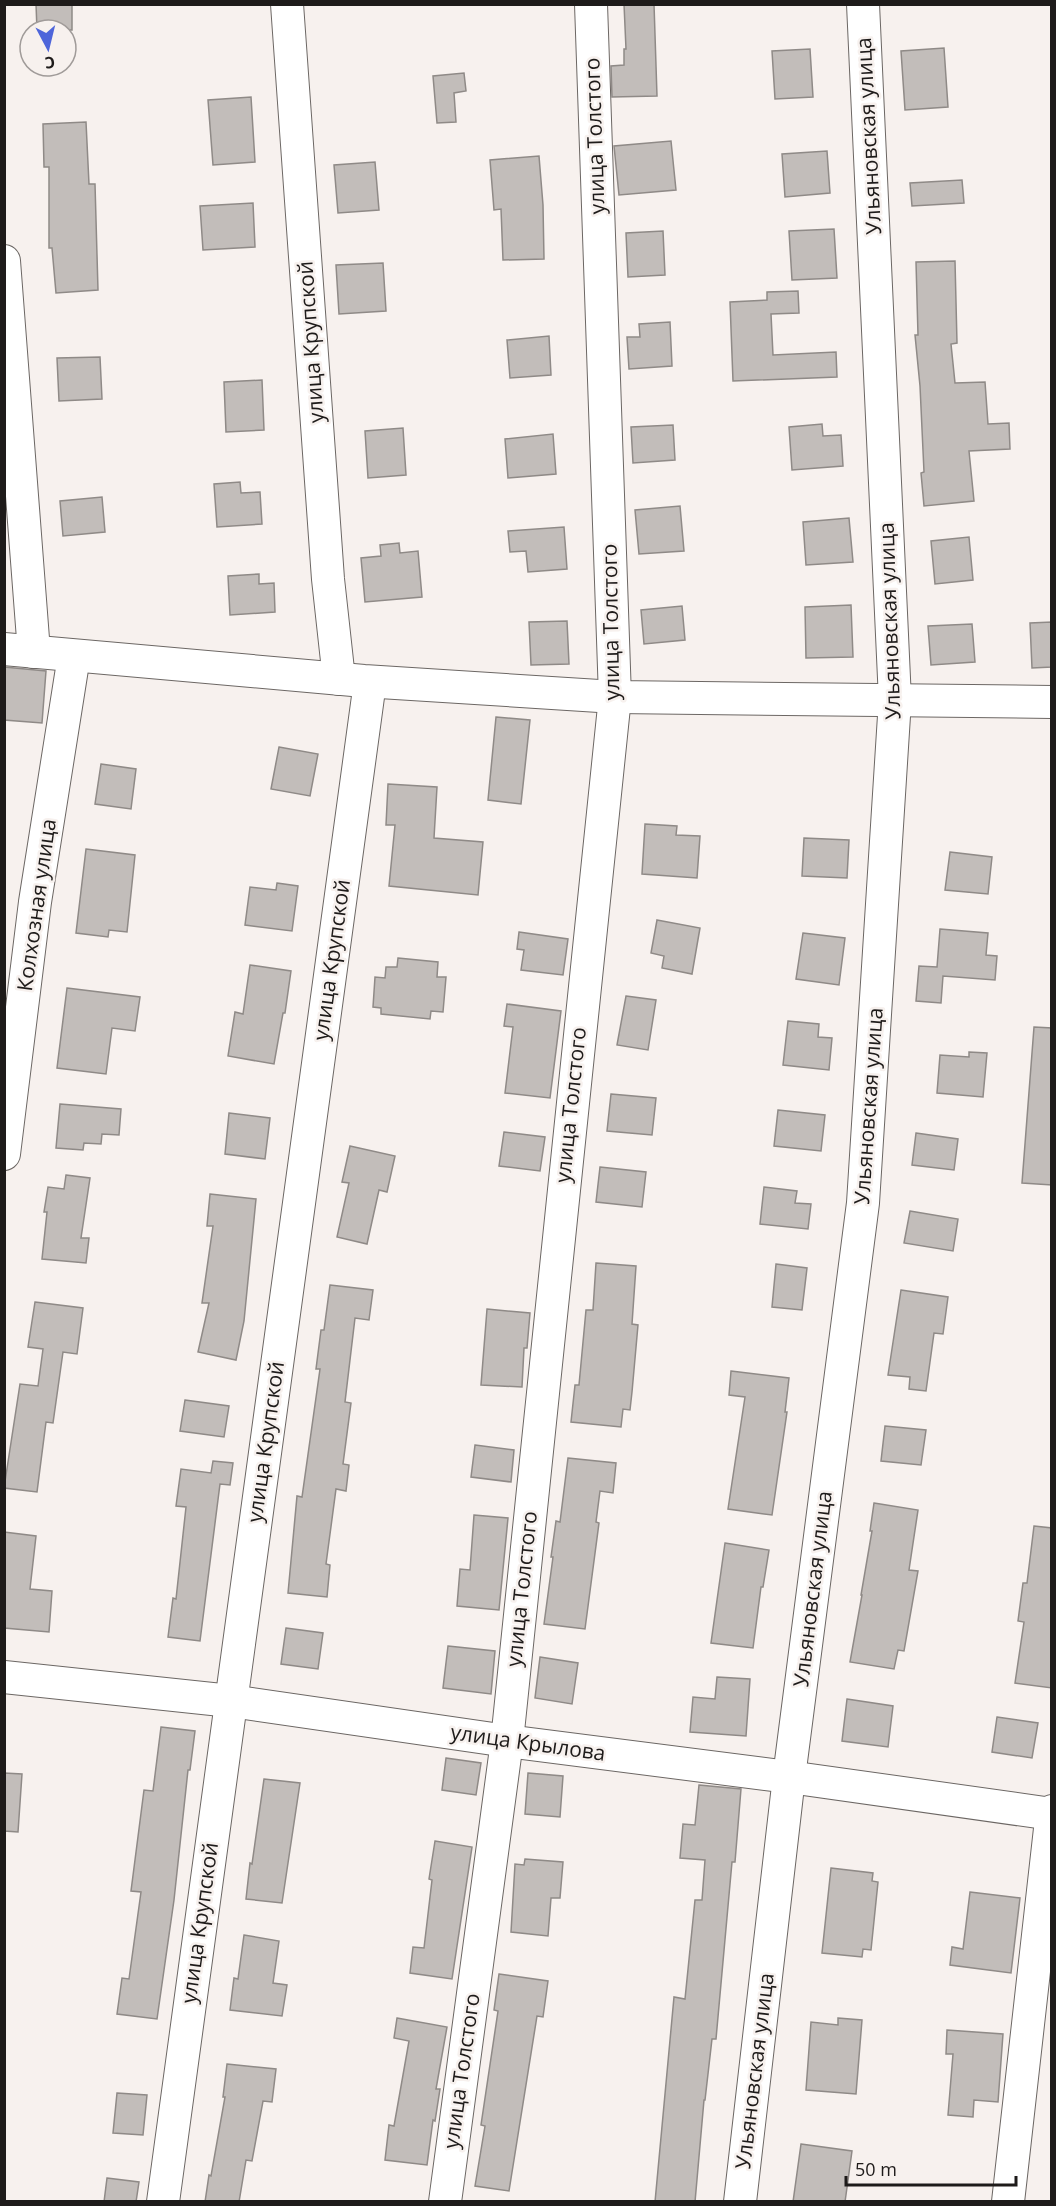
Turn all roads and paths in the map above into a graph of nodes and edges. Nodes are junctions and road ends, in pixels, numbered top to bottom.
1 (287, 4) edge
2 (591, 4) edge
3 (863, 4) edge
4 (4, 261) edge
5 (19, 650) edge
6 (74, 656) junction
7 (339, 679) junction
8 (370, 682) junction
9 (615, 697) junction
10 (895, 700) junction
11 (1052, 702) edge
12 (4, 1154) edge
13 (4, 1677) edge
14 (231, 1701) junction
15 (507, 1741) junction
16 (789, 1777) junction
17 (1051, 1813) edge
18 (163, 2202) edge
19 (445, 2202) edge
20 (740, 2202) edge
21 (1008, 2202) edge

1 - 7 street, улица Крупской
2 - 9 street, улица Толстого
3 - 10 street, Ульяновская улица
4 - 5 street
5 - 6 street
6 - 7 street
6 - 12 street, Колхозная улица
7 - 8 street
8 - 9 street
8 - 14 street, улица Крупской
9 - 10 street
9 - 15 street, улица Толстого
10 - 11 street
10 - 16 street, Ульяновская улица
13 - 14 street, улица Крылова
14 - 15 street, улица Крылова
14 - 18 street, улица Крупской
15 - 16 street, улица Крылова
15 - 19 street, улица Толстого
16 - 17 street, улица Крылова
16 - 20 street, Ульяновская улица
17 - 21 street

